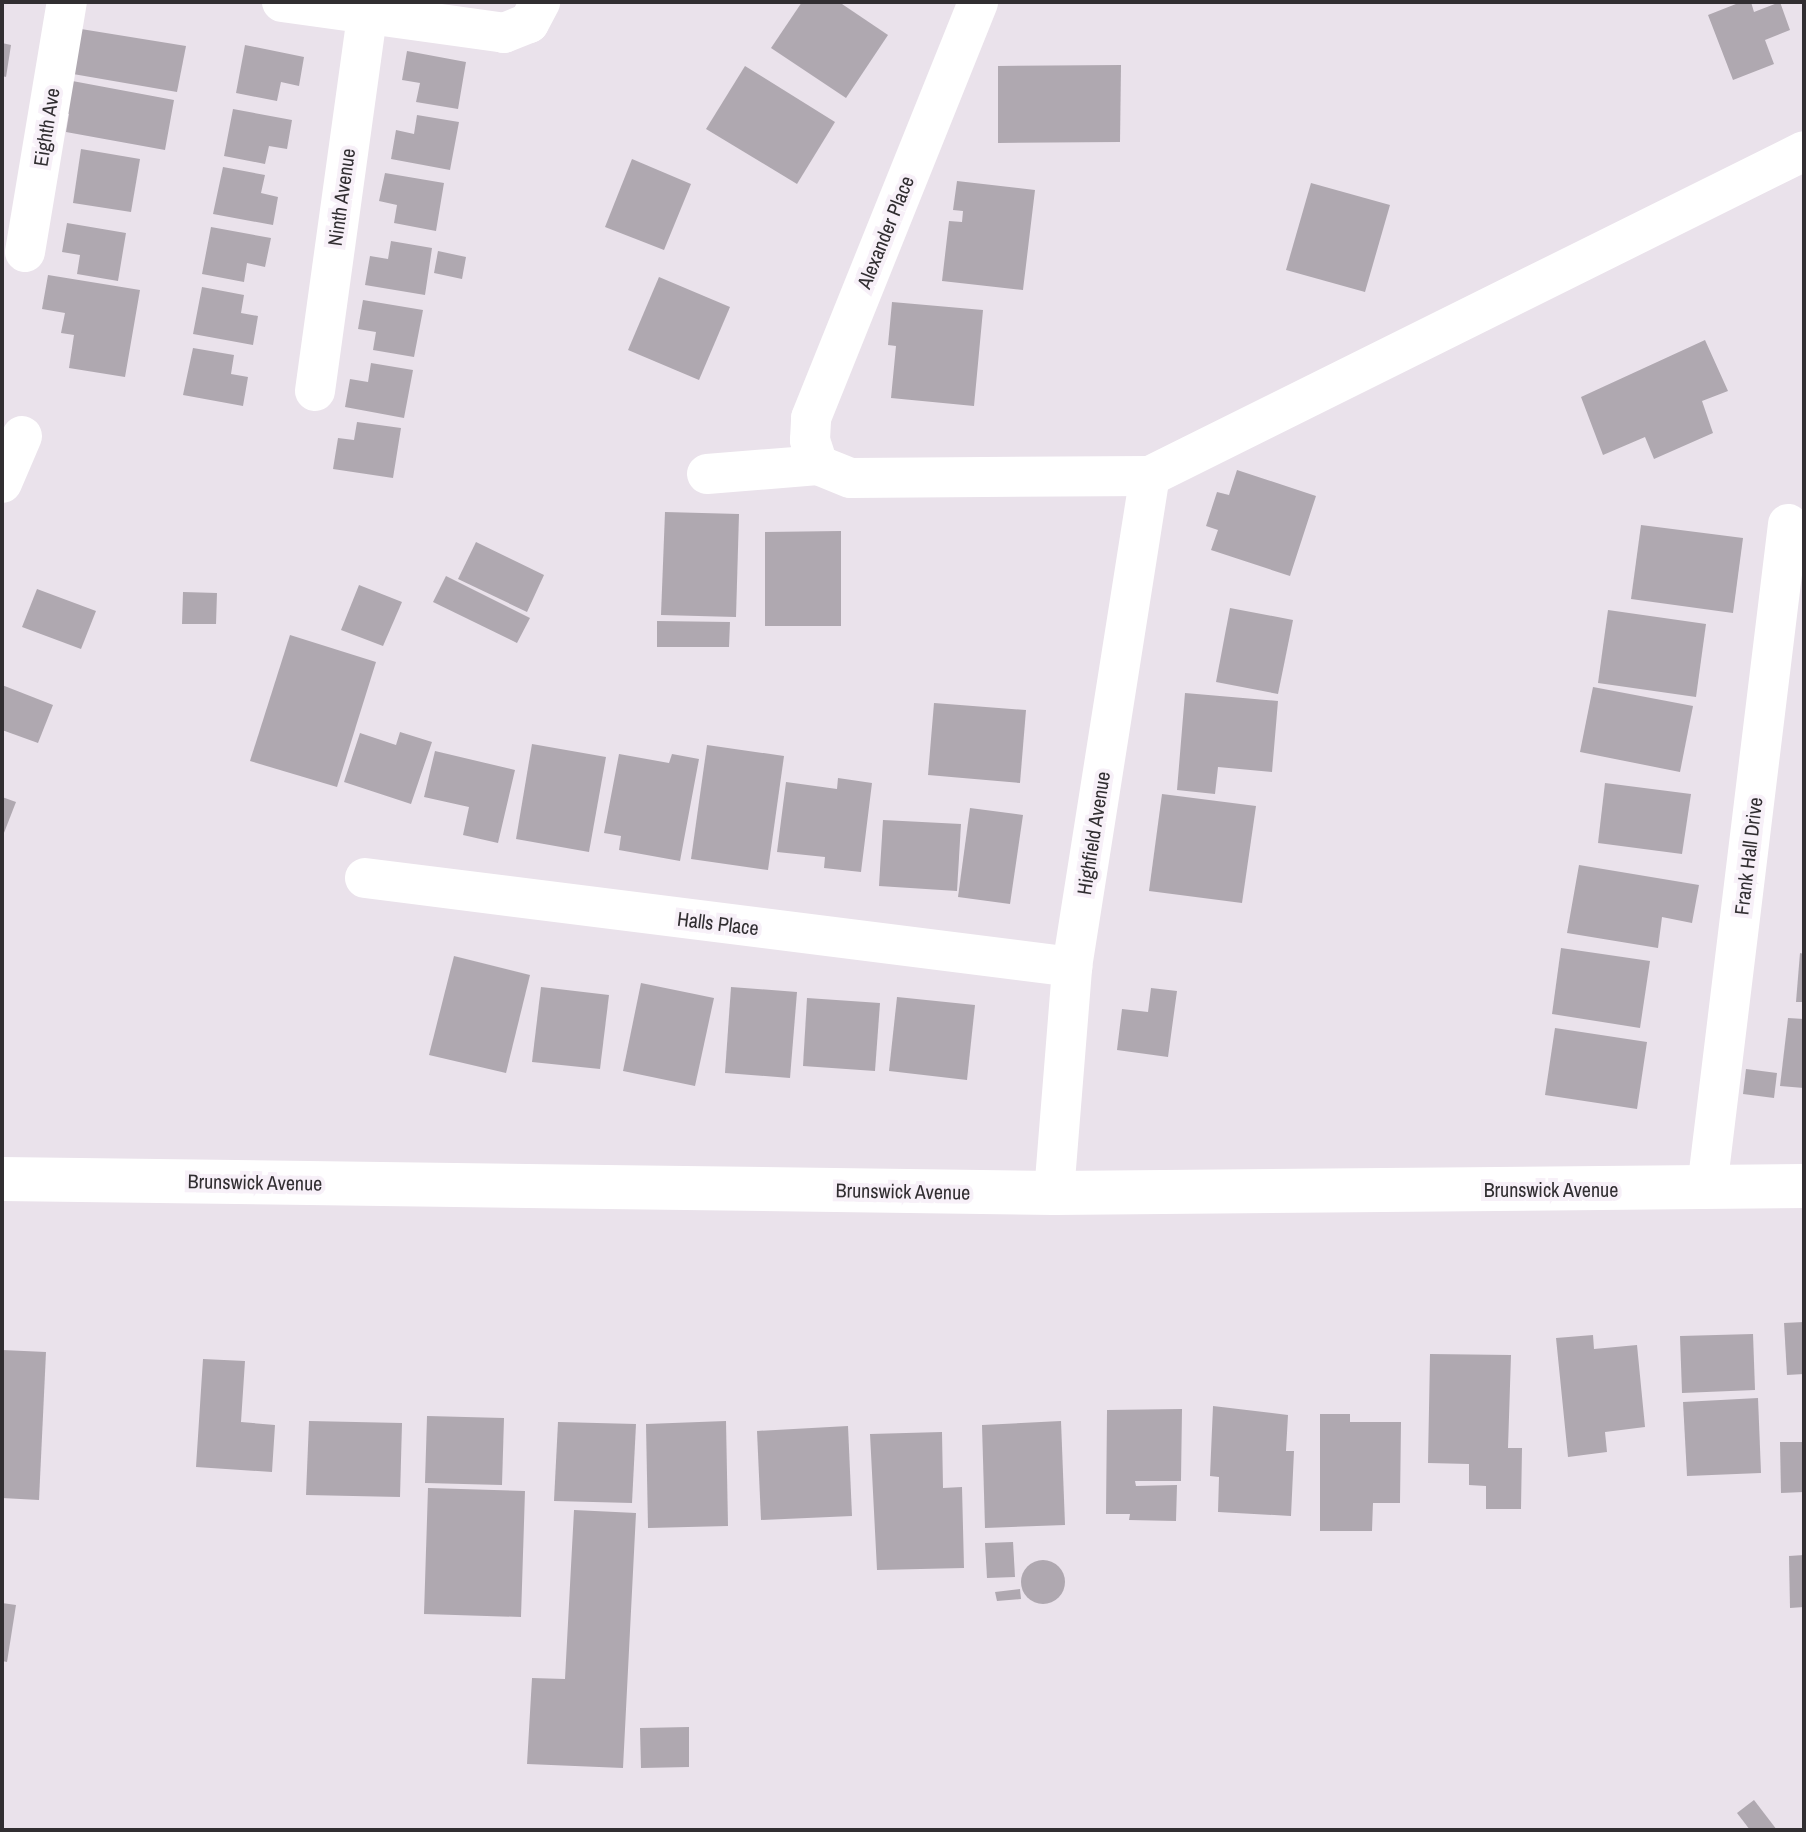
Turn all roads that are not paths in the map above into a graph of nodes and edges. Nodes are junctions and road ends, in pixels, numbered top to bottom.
1 (67, 2) edge
2 (282, 2) edge
3 (540, 2) edge
4 (978, 2) edge
5 (368, 8) edge
6 (1804, 151) edge
7 (25, 252) dead end
8 (315, 391) dead end
9 (22, 436) dead end
10 (818, 465) junction
11 (707, 474) dead end
12 (1150, 476) junction
13 (2, 483) edge
14 (1788, 524) dead end
15 (365, 878) dead end
16 (1072, 967) junction
17 (2, 1179) edge
18 (1804, 1186) edge
19 (1707, 1188) junction
20 (1054, 1193) junction

1 - 7 street, Eighth Ave
2 - 5 street
3 - 5 street
4 - 10 street, Alexander Place
5 - 8 street, Ninth Avenue
6 - 12 street
9 - 13 street
10 - 11 street
10 - 12 street
12 - 16 street, Highfield Avenue
14 - 19 street, Frank Hall Drive
15 - 16 street, Halls Place
16 - 20 street, Highfield Avenue
17 - 20 main road, Brunswick Avenue
18 - 19 main road, Brunswick Avenue
19 - 20 main road, Brunswick Avenue

